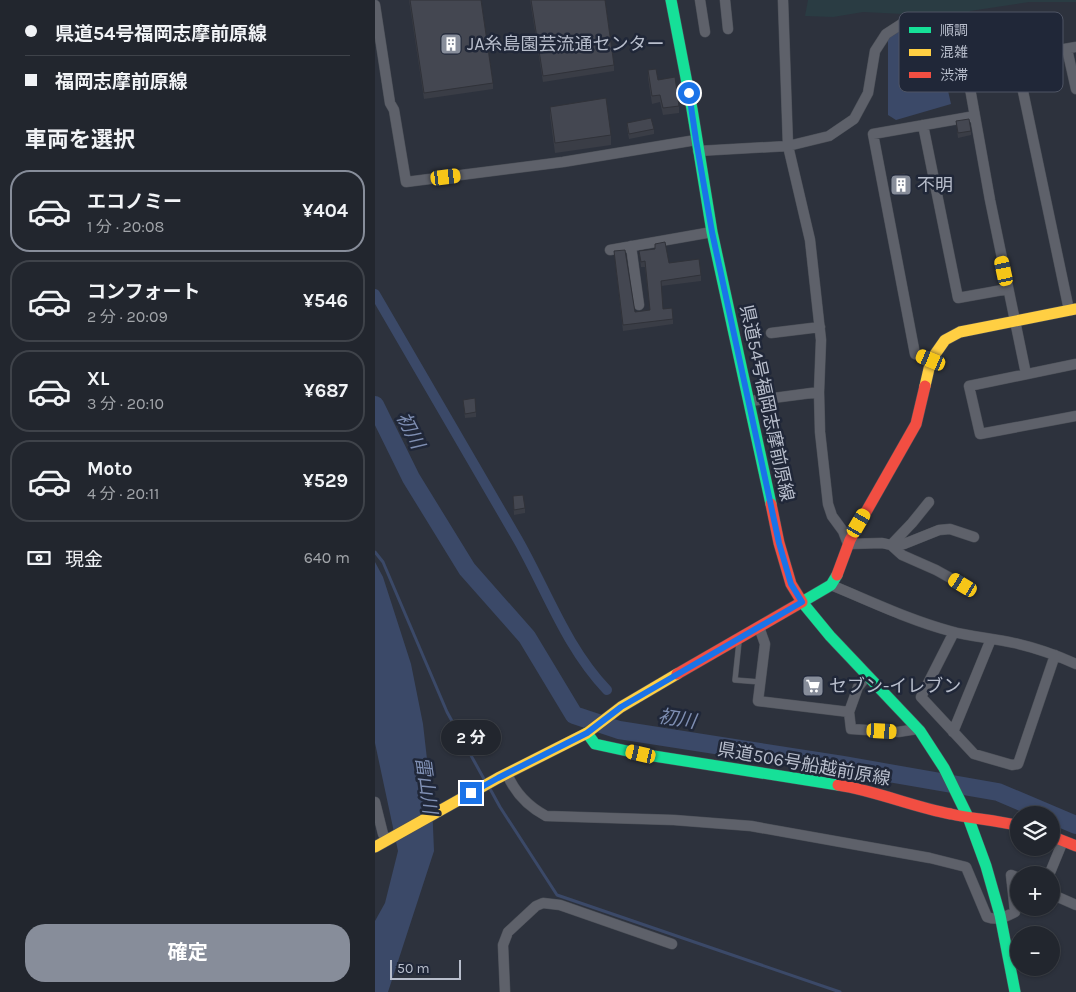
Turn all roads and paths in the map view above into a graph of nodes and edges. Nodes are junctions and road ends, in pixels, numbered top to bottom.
1 (671, 0) edge
2 (700, 0) edge
3 (725, 0) edge
4 (783, 0) edge
5 (375, 5) edge
6 (899, 26) edge
7 (728, 29) dead end
8 (705, 32) dead end
9 (1072, 48) edge
10 (1076, 89) edge
11 (971, 92) edge
12 (1024, 92) edge
13 (975, 116) junction
14 (923, 125) junction
15 (697, 146) junction
16 (787, 146) junction
17 (712, 232) junction
18 (631, 246) junction
19 (610, 250) dead end
20 (1008, 289) junction
21 (639, 305) dead end
22 (1073, 310) edge
23 (1014, 321) junction
24 (820, 327) junction
25 (771, 334) dead end
26 (931, 360) junction
27 (1076, 364) edge
28 (1026, 374) junction
29 (819, 392) junction
30 (750, 402) junction
31 (1076, 416) edge
32 (929, 502) dead end
33 (974, 538) dead end
34 (848, 544) junction
35 (891, 545) junction
36 (831, 585) junction
37 (963, 585) dead end
38 (802, 602) junction
39 (759, 627) junction
40 (954, 632) junction
41 (739, 639) junction
42 (991, 639) junction
43 (1055, 655) junction
44 (1076, 664) edge
45 (866, 677) junction
46 (760, 682) junction
47 (849, 712) junction
48 (919, 730) junction
49 (953, 732) junction
50 (587, 733) junction
51 (502, 776) junction
52 (375, 802) edge
53 (967, 816) junction
54 (1010, 824) edge
55 (387, 839) junction
56 (1060, 840) edge
57 (1063, 841) junction
58 (1076, 846) edge
59 (375, 847) edge
60 (1053, 866) edge
61 (1060, 898) edge
62 (1076, 905) edge
63 (1010, 915) edge
64 (1002, 919) junction
65 (672, 944) dead end
66 (505, 992) edge
67 (1015, 992) edge

1 - 15 main road, 県道54号福岡志摩前原線
2 - 8 street
3 - 7 street
4 - 16 street
5 - 15 street
6 - 16 street
9 - 10 street
11 - 13 street
12 - 22 street
13 - 14 street
13 - 20 street
14 - 20 street
14 - 26 street
15 - 16 street
15 - 17 main road, 県道54号福岡志摩前原線
16 - 24 street
17 - 18 street
17 - 30 main road, 県道54号福岡志摩前原線
18 - 19 street
18 - 21 street
20 - 23 street
22 - 23 main road
23 - 26 main road
23 - 28 street
24 - 25 street
24 - 29 street
26 - 34 main road
27 - 28 street
28 - 31 street
29 - 30 street
29 - 34 street
30 - 38 main road, 県道54号福岡志摩前原線
32 - 35 street
33 - 35 street
34 - 35 street
34 - 36 main road
35 - 37 street
36 - 38 main road
36 - 40 street
38 - 39 main road
38 - 45 main road, 県道54号福岡志摩前原線
39 - 41 main road
39 - 46 street
40 - 42 street
40 - 49 street
41 - 46 lane
41 - 50 main road
42 - 43 street
42 - 49 street
43 - 44 street
43 - 49 street
45 - 47 street
45 - 48 main road, 県道54号福岡志摩前原線
46 - 47 street
47 - 48 street
48 - 53 main road, 県道54号福岡志摩前原線
50 - 51 main road
50 - 53 main road, 県道506号船越前原線
51 - 55 main road
51 - 64 street
52 - 55 street
53 - 54 main road, 県道506号船越前原線
53 - 64 main road, 県道54号福岡志摩前原線
55 - 59 main road
56 - 57 main road
57 - 58 main road
57 - 60 street
61 - 62 street
63 - 64 street
64 - 67 main road, 県道54号福岡志摩前原線
65 - 66 street

